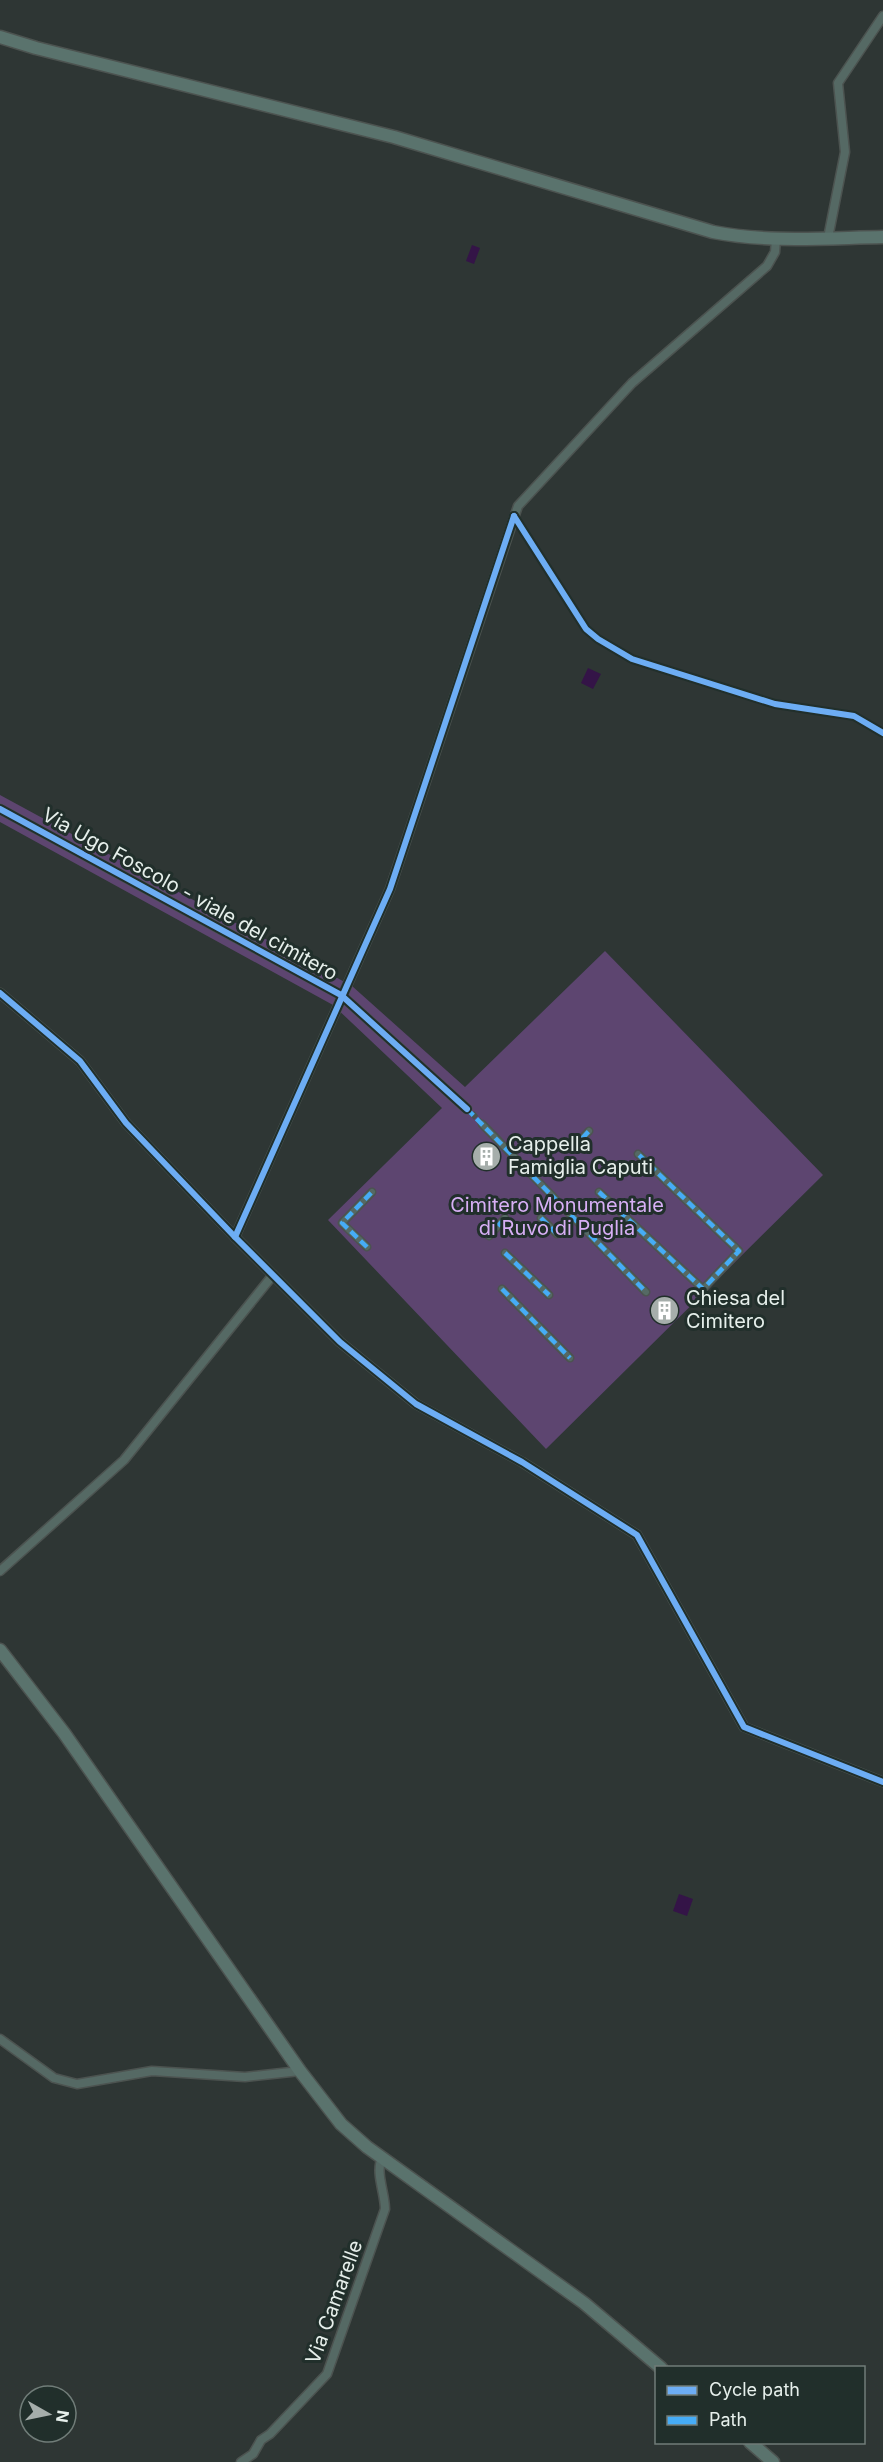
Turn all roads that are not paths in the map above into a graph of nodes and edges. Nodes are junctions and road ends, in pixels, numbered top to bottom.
1 (883, 16) edge
2 (0, 37) edge
3 (883, 237) edge
4 (828, 238) junction
5 (776, 239) junction
6 (0, 809) edge
7 (0, 993) edge
8 (341, 995) junction
9 (470, 1111) tunnel mouth
10 (482, 1124) tunnel mouth
11 (589, 1131) dead end
12 (573, 1148) dead end
13 (639, 1154) dead end
14 (372, 1192) dead end
15 (600, 1192) dead end
16 (504, 1218) dead end
17 (541, 1218) dead end
18 (557, 1234) dead end
19 (489, 1236) dead end
20 (235, 1237) junction
21 (367, 1247) dead end
22 (505, 1253) dead end
23 (273, 1275) junction
24 (502, 1288) dead end
25 (646, 1292) dead end
26 (549, 1295) dead end
27 (570, 1358) dead end
28 (0, 1571) edge
29 (0, 1650) edge
30 (883, 1782) edge
31 (0, 2039) edge
32 (300, 2071) junction
33 (382, 2158) junction
34 (660, 2366) edge
35 (752, 2444) edge
36 (241, 2462) edge
37 (773, 2462) edge

1 - 4 street
2 - 5 main road
3 - 4 main road
4 - 5 main road
5 - 8 street
6 - 8 street, Via Ugo Foscolo - viale del cimitero
7 - 20 street
8 - 9 street, Via Ugo Foscolo - viale del cimitero
8 - 20 street
10 - 25 street
11 - 12 street
13 - 15 street
14 - 21 street
16 - 19 street
17 - 18 street
20 - 23 street
22 - 26 street
23 - 28 street
23 - 30 street
24 - 27 street
29 - 32 main road
31 - 32 street
32 - 33 main road
33 - 34 main road
33 - 36 street, Via Camarelle
35 - 37 main road

